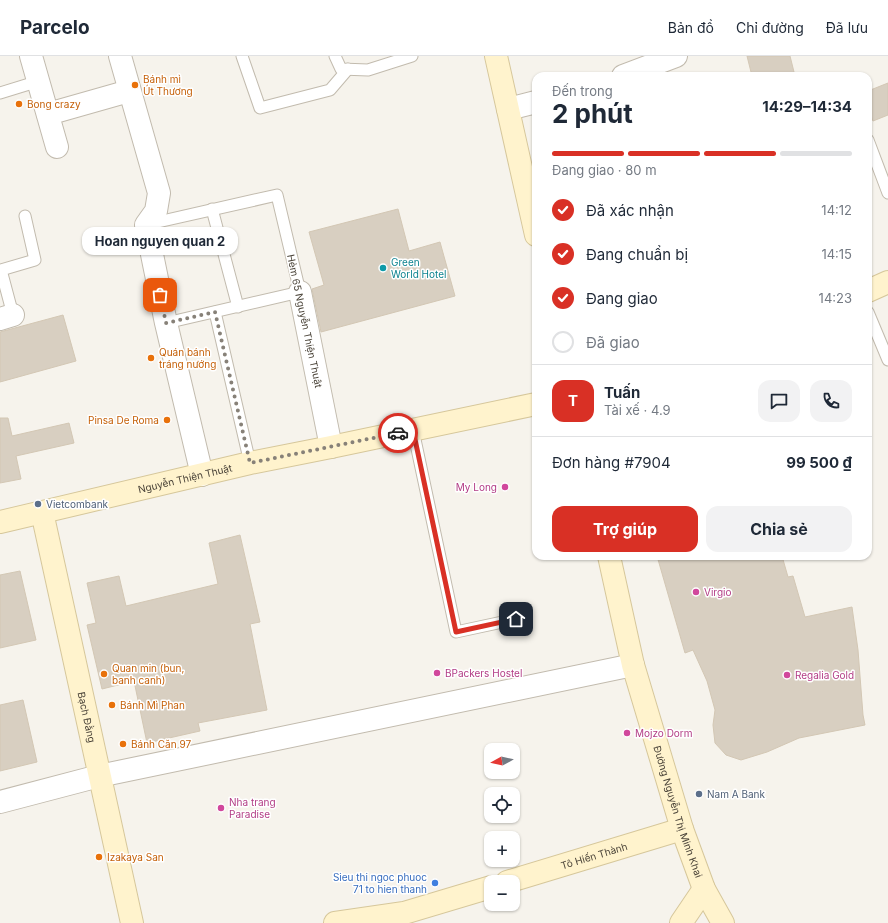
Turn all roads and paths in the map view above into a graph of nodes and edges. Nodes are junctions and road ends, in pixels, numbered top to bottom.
1 (31, 56) edge
2 (120, 56) edge
3 (242, 56) edge
4 (335, 56) edge
5 (412, 56) edge
6 (496, 56) edge
7 (676, 56) edge
8 (348, 69) junction
9 (634, 72) edge
10 (39, 81) junction
11 (129, 90) junction
12 (0, 93) edge
13 (532, 103) edge
14 (508, 109) junction
15 (48, 114) junction
16 (57, 148) dead end
17 (872, 151) edge
18 (888, 194) edge
19 (212, 210) junction
20 (25, 216) dead end
21 (532, 217) edge
22 (146, 225) junction
23 (888, 282) edge
24 (872, 288) edge
25 (300, 292) junction
26 (238, 307) junction
27 (215, 312) junction
28 (7, 317) edge
29 (872, 322) edge
30 (166, 323) junction
31 (888, 360) edge
32 (532, 405) edge
33 (413, 430) junction
34 (331, 448) junction
35 (250, 463) junction
36 (202, 474) junction
37 (42, 512) junction
38 (0, 522) edge
39 (610, 560) edge
40 (516, 619) dead end
41 (633, 665) junction
42 (99, 776) junction
43 (0, 802) edge
44 (682, 829) junction
45 (520, 878) edge
46 (484, 889) edge
47 (704, 889) junction
48 (401, 918) edge
49 (132, 923) edge
50 (335, 923) edge
51 (681, 923) edge
52 (724, 923) edge

1 - 10 street
2 - 11 street
3 - 8 lane
4 - 8 lane
5 - 8 lane
6 - 14 street
7 - 9 street
10 - 12 lane
10 - 15 street
11 - 15 street
11 - 22 street
13 - 14 street
14 - 21 street
15 - 16 street
17 - 18 lane
19 - 22 lane
19 - 25 lane, Hẻm 65 Nguyễn Thiện Thuật
19 - 26 lane
20 - 28 lane
22 - 30 street
23 - 24 street
25 - 26 lane
25 - 34 street, Hẻm 65 Nguyễn Thiện Thuật
26 - 27 lane
27 - 30 lane
27 - 35 lane
29 - 31 lane
30 - 36 street
32 - 33 street, Nguyễn Thiện Thuật
33 - 34 street, Nguyễn Thiện Thuật
33 - 40 lane
34 - 35 street, Nguyễn Thiện Thuật
35 - 36 street, Nguyễn Thiện Thuật
36 - 37 street, Nguyễn Thiện Thuật
37 - 38 street, Nguyễn Thiện Thuật
37 - 42 street, Bạch Đằng
39 - 41 street, Đường Nguyễn Thị Minh Khai
41 - 42 street
41 - 44 street, Đường Nguyễn Thị Minh Khai
42 - 43 street
42 - 49 street, Bạch Đằng
44 - 45 street, Tô Hiến Thành
44 - 47 street, Đường Nguyễn Thị Minh Khai
46 - 48 street
47 - 51 street
47 - 52 street, Đường Nguyễn Thị Minh Khai
48 - 50 street

